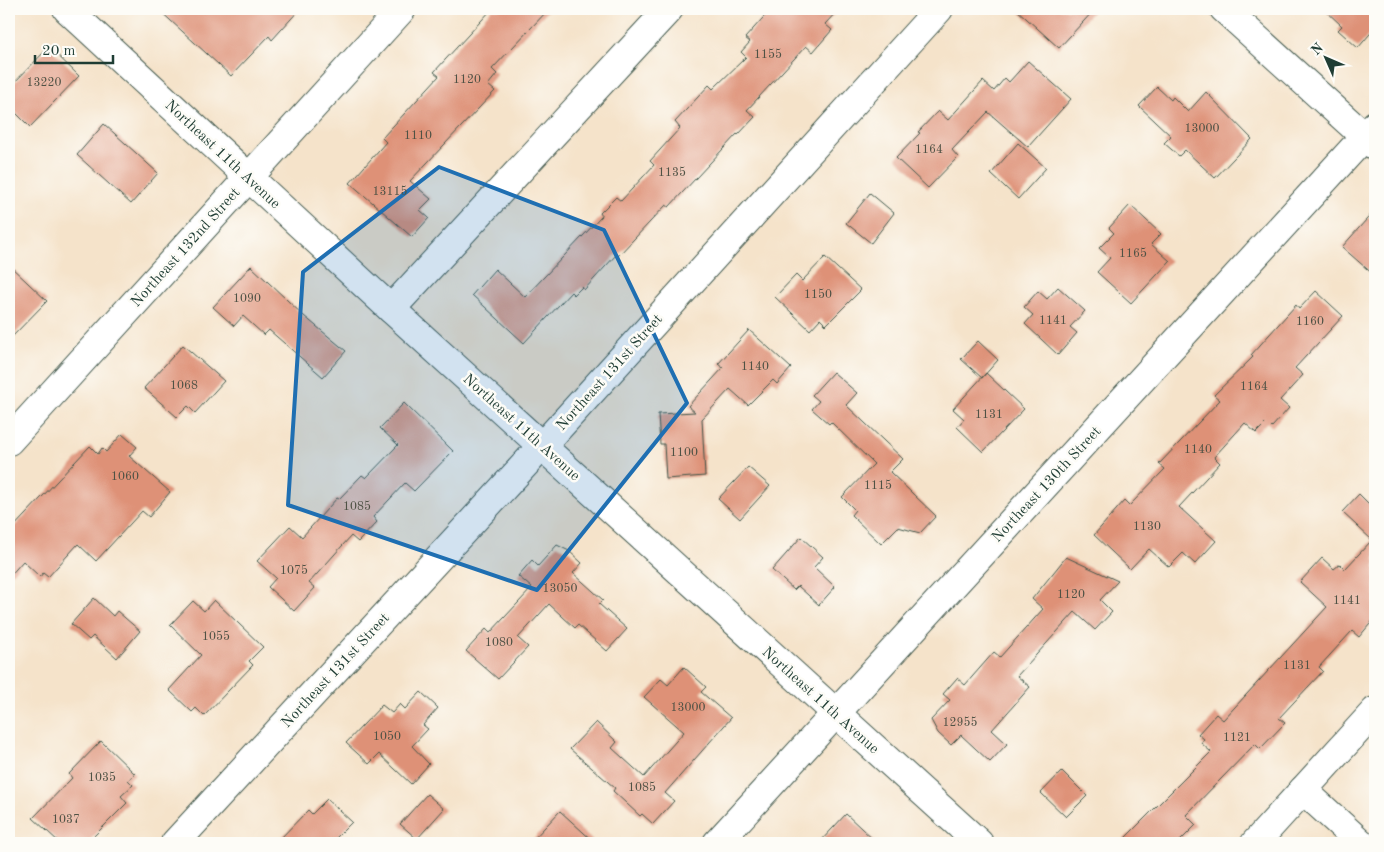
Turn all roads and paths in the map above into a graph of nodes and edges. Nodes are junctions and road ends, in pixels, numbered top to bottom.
1 (68, 9) edge
2 (402, 9) edge
3 (669, 9) edge
4 (938, 9) edge
5 (1224, 9) edge
6 (1372, 136) edge
7 (249, 178) junction
8 (391, 309) junction
9 (9, 441) edge
10 (543, 445) junction
11 (1375, 711) edge
12 (835, 714) junction
13 (1303, 790) junction
14 (175, 843) edge
15 (717, 843) edge
16 (979, 843) edge
17 (1256, 843) edge
18 (1362, 843) edge

1 - 7 street, Northeast 11th Avenue
2 - 7 street, Northeast 132nd Street
3 - 8 street
4 - 10 street, Northeast 131st Street
5 - 6 street
6 - 12 street, Northeast 130th Street
7 - 8 street, Northeast 11th Avenue
7 - 9 street, Northeast 132nd Street
8 - 10 street, Northeast 11th Avenue
10 - 12 street, Northeast 11th Avenue
10 - 14 street, Northeast 131st Street
11 - 13 street
12 - 15 street, Northeast 130th Street
12 - 16 street, Northeast 11th Avenue
13 - 17 street
13 - 18 street

